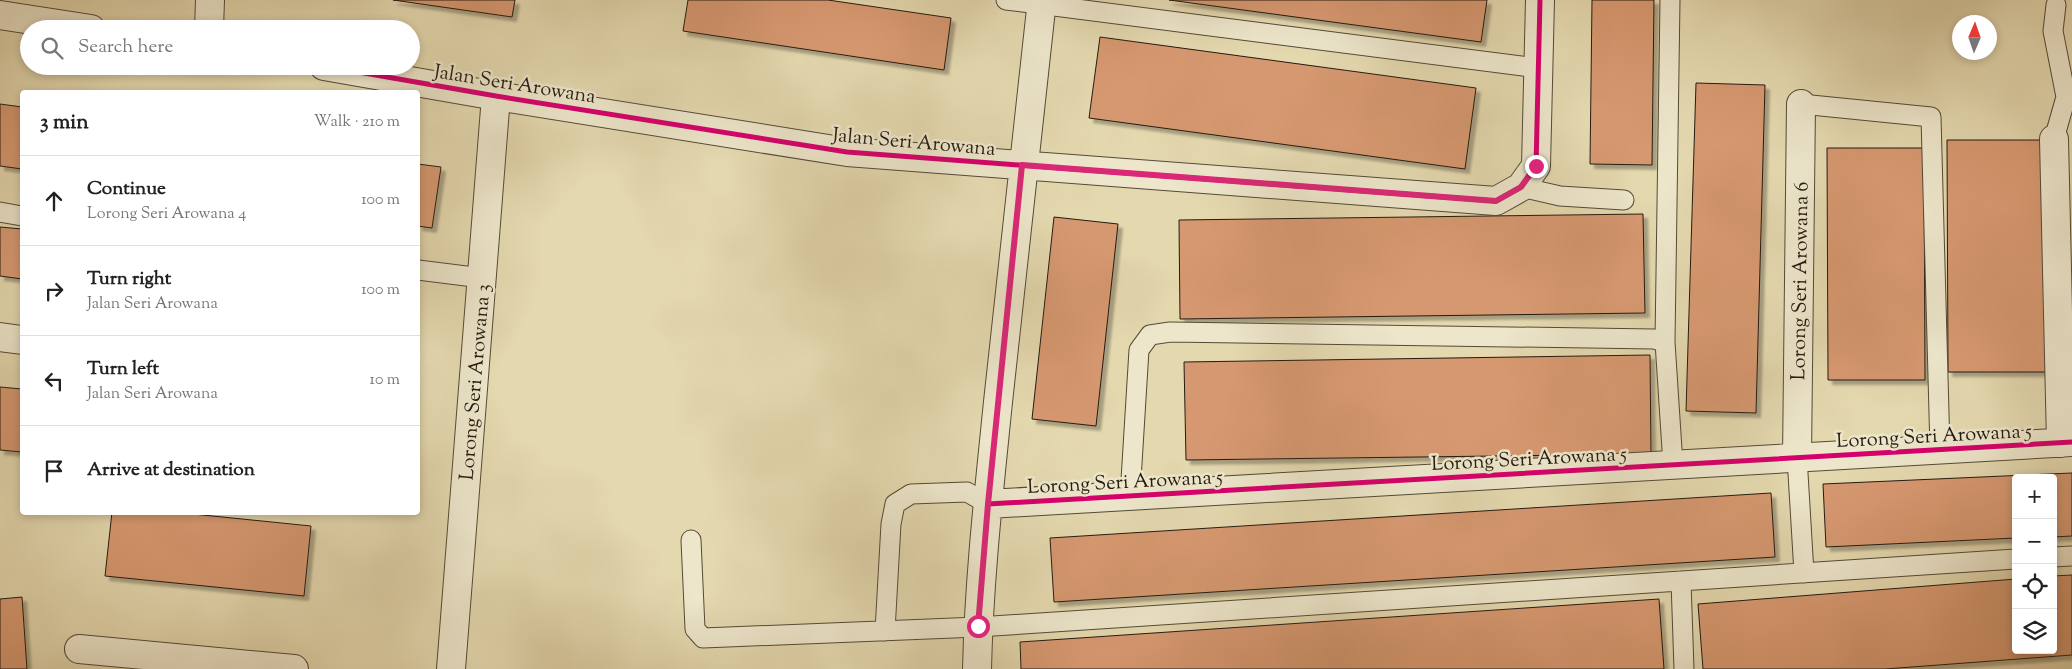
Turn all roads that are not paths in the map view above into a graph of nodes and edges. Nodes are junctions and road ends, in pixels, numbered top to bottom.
1 (210, 0) edge
2 (1006, 0) edge
3 (1540, 0) edge
4 (1670, 0) edge
5 (1042, 2) edge
6 (2056, 5) dead end
7 (0, 15) edge
8 (32, 20) edge
9 (209, 20) edge
10 (1538, 68) junction
11 (376, 75) edge
12 (496, 96) junction
13 (1801, 104) joint
14 (2054, 139) joint
15 (1022, 165) junction
16 (1521, 187) junction
17 (1624, 200) dead end
18 (0, 212) edge
19 (20, 216) edge
20 (420, 270) edge
21 (482, 278) junction
22 (0, 337) edge
23 (20, 340) edge
24 (1665, 342) junction
25 (2067, 443) edge
26 (1940, 450) junction
27 (1798, 458) junction
28 (1673, 465) junction
29 (1130, 496) junction
30 (988, 504) junction
31 (691, 540) dead end
32 (2072, 556) edge
33 (2057, 557) edge
34 (2012, 559) edge
35 (1804, 573) junction
36 (1681, 581) junction
37 (978, 626) junction
38 (885, 631) junction
39 (79, 648) dead end
40 (182, 664) edge
41 (294, 669) edge
42 (450, 669) edge
43 (977, 669) edge
44 (1684, 669) edge

1 - 9 street
2 - 5 lane
3 - 10 street, Jalan Seri Arowana
4 - 24 lane
5 - 10 lane
5 - 15 street
6 - 14 lane
7 - 8 street
10 - 16 street, Jalan Seri Arowana
11 - 12 street, Jalan Seri Arowana
12 - 15 street, Jalan Seri Arowana
12 - 21 street, Lorong Seri Arowana 3
13 - 26 lane
13 - 27 street, Lorong Seri Arowana 6
14 - 25 street
15 - 16 street, Jalan Seri Arowana
15 - 30 street
16 - 17 lane
18 - 19 lane
20 - 21 lane
21 - 42 street, Lorong Seri Arowana 3
22 - 23 street
24 - 28 lane
24 - 29 lane
25 - 26 street, Lorong Seri Arowana 5
26 - 27 street, Lorong Seri Arowana 5
27 - 28 street, Lorong Seri Arowana 5
27 - 35 lane
28 - 29 street, Lorong Seri Arowana 5
29 - 30 street, Lorong Seri Arowana 5
30 - 37 street
30 - 38 lane
31 - 38 lane
32 - 33 lane
34 - 35 lane
35 - 36 lane
36 - 37 lane
36 - 44 lane
37 - 38 lane
37 - 43 street
39 - 40 street
40 - 41 street

